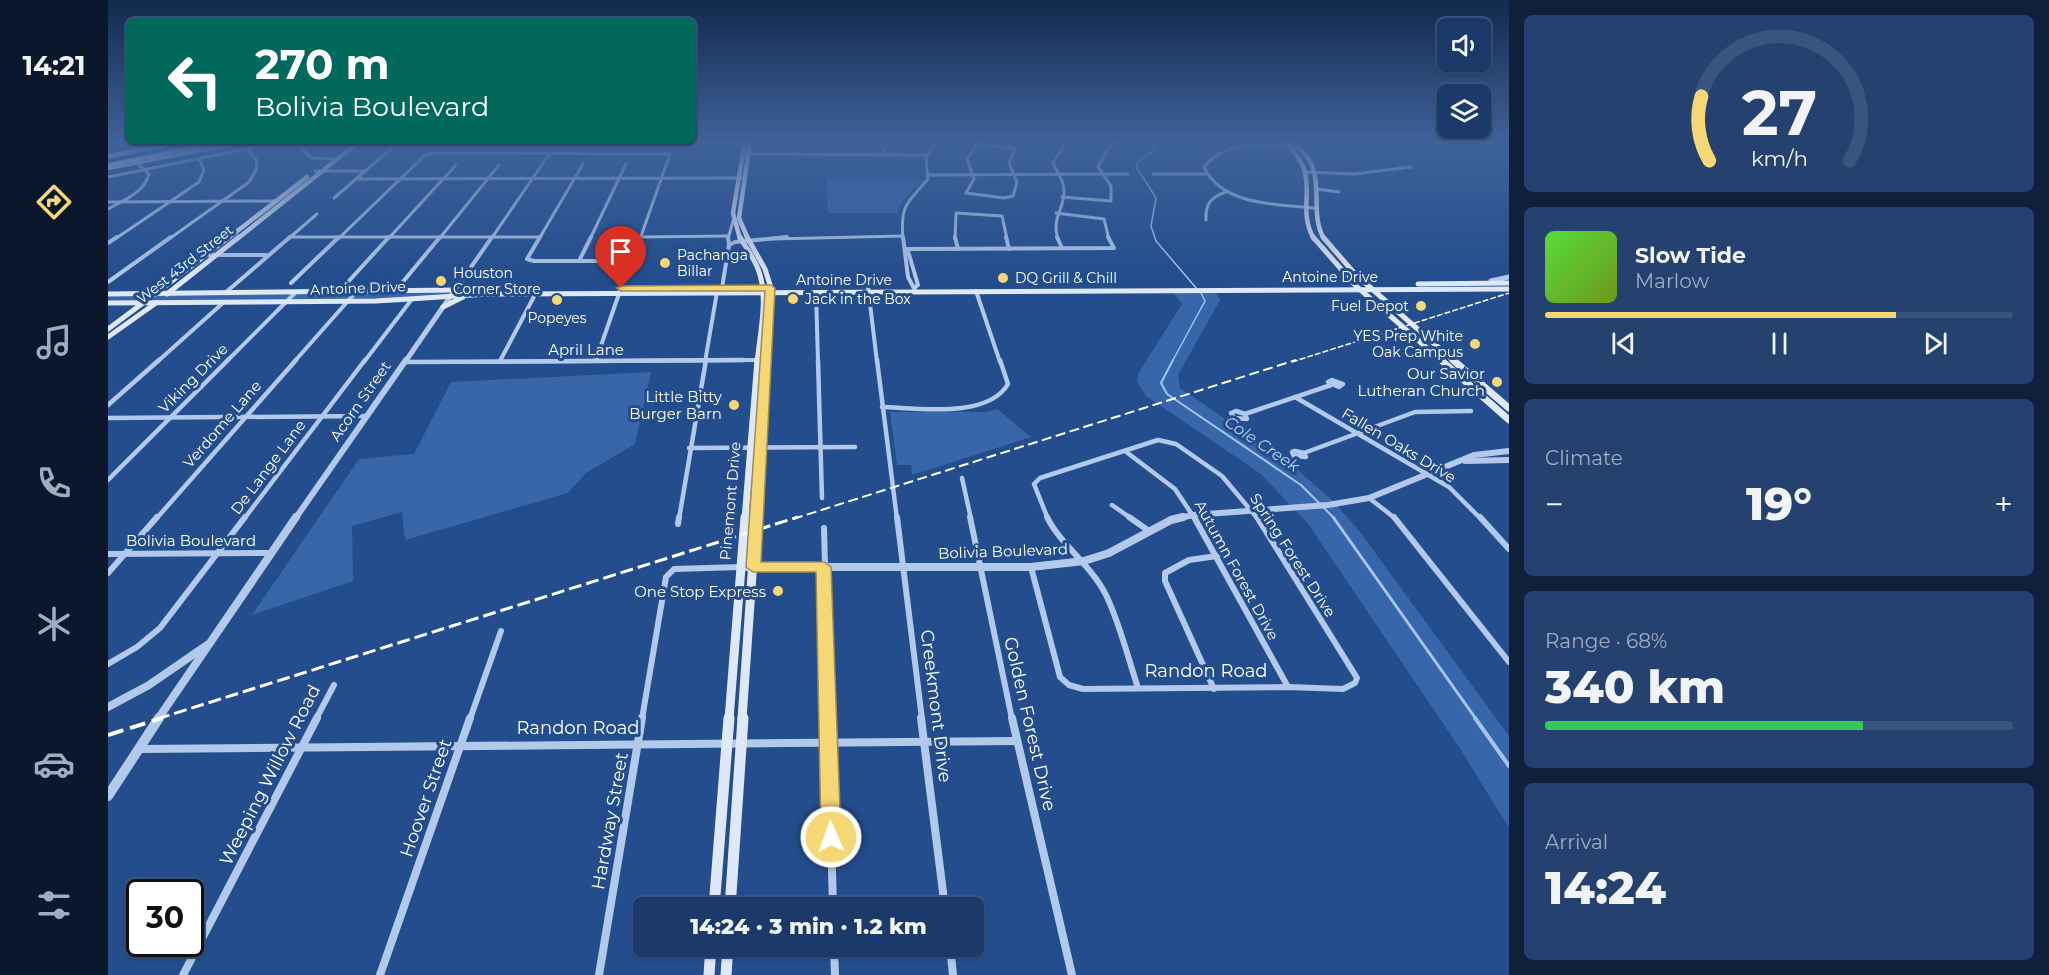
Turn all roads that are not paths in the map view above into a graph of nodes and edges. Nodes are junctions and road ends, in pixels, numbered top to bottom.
1 (143, 186) edge
2 (192, 186) edge
3 (243, 186) edge
4 (294, 186) edge
5 (303, 186) edge
6 (347, 186) edge
7 (392, 186) edge
8 (437, 186) edge
9 (482, 186) edge
10 (527, 186) edge
11 (570, 186) edge
12 (615, 186) edge
13 (659, 186) edge
14 (738, 186) edge
15 (741, 186) edge
16 (924, 186) edge
17 (971, 186) edge
18 (1016, 186) edge
19 (1063, 186) edge
20 (1111, 186) edge
21 (1218, 186) edge
22 (1317, 186) edge
23 (1308, 189) joint
24 (1317, 190) junction
25 (1227, 192) junction
26 (1339, 193) dead end
27 (735, 196) junction
28 (742, 196) junction
29 (1062, 196) junction
30 (334, 198) dead end
31 (275, 201) junction
32 (284, 201) junction
33 (108, 202) edge
34 (120, 202) junction
35 (171, 202) junction
36 (223, 202) junction
37 (1304, 207) junction
38 (1314, 208) junction
39 (108, 209) edge
40 (1056, 213) junction
41 (317, 214) dead end
42 (735, 219) junction
43 (1206, 220) dead end
44 (243, 226) junction
45 (252, 226) junction
46 (1307, 227) junction
47 (1318, 228) junction
48 (728, 236) junction
49 (902, 236) junction
50 (289, 237) junction
51 (340, 237) junction
52 (390, 237) junction
53 (440, 237) junction
54 (490, 237) junction
55 (540, 237) junction
56 (640, 237) junction
57 (746, 241) junction
58 (108, 243) edge
59 (729, 245) junction
60 (1062, 248) junction
61 (905, 249) junction
62 (958, 249) junction
63 (1009, 249) junction
64 (205, 255) junction
65 (216, 255) junction
66 (268, 255) junction
67 (527, 259) joint
68 (579, 261) junction
69 (1509, 279) edge
70 (108, 282) edge
71 (347, 283) dead end
72 (402, 283) dead end
73 (291, 284) dead end
74 (1441, 284) junction
75 (1457, 284) junction
76 (1501, 284) junction
77 (1357, 286) junction
78 (1368, 286) junction
79 (1186, 288) junction
80 (915, 289) junction
81 (976, 289) junction
82 (1447, 289) junction
83 (1475, 289) junction
84 (1509, 289) edge
85 (719, 290) junction
86 (767, 290) junction
87 (868, 290) junction
88 (537, 291) junction
89 (620, 291) junction
90 (816, 292) junction
91 (225, 293) junction
92 (295, 293) junction
93 (355, 293) junction
94 (453, 293) junction
95 (108, 294) edge
96 (154, 294) junction
97 (167, 294) junction
98 (473, 294) junction
99 (412, 298) junction
100 (348, 301) junction
101 (224, 302) junction
102 (286, 302) junction
103 (108, 303) edge
104 (143, 303) junction
105 (156, 303) junction
106 (443, 307) junction
107 (1404, 317) junction
108 (1393, 318) junction
109 (760, 325) junction
110 (768, 325) junction
111 (108, 329) edge
112 (108, 337) edge
113 (1439, 358) junction
114 (1451, 358) junction
115 (597, 360) junction
116 (705, 360) junction
117 (758, 360) junction
118 (765, 360) junction
119 (500, 361) junction
120 (406, 362) junction
121 (1331, 385) dead end
122 (1295, 397) junction
123 (1484, 398) junction
124 (1498, 398) junction
125 (754, 401) junction
126 (763, 401) junction
127 (108, 405) edge
128 (882, 407) junction
129 (1509, 408) edge
130 (1471, 411) dead end
131 (1245, 414) dead end
132 (368, 416) junction
133 (171, 417) junction
134 (243, 417) junction
135 (322, 417) junction
136 (108, 418) edge
137 (1509, 420) edge
138 (1356, 433) junction
139 (751, 447) junction
140 (760, 447) junction
141 (820, 447) junction
142 (855, 447) dead end
143 (689, 448) junction
144 (1125, 451) junction
145 (1509, 451) edge
146 (1498, 452) junction
147 (1304, 453) dead end
148 (1508, 461) edge
149 (1459, 462) junction
150 (890, 463) joint
151 (1428, 474) junction
152 (962, 478) dead end
153 (108, 480) edge
154 (822, 498) dead end
155 (1369, 498) junction
156 (747, 499) junction
157 (758, 499) junction
158 (1112, 505) dead end
159 (1254, 512) junction
160 (1194, 515) junction
161 (678, 524) dead end
162 (824, 528) dead end
163 (1149, 531) junction
164 (1509, 549) edge
165 (219, 553) junction
166 (274, 553) junction
167 (108, 554) edge
168 (125, 554) junction
169 (1217, 556) junction
170 (1084, 561) junction
171 (741, 567) junction
172 (753, 567) junction
173 (824, 567) junction
174 (902, 567) junction
175 (980, 567) junction
176 (1031, 567) junction
177 (674, 569) joint
178 (108, 573) edge
179 (501, 631) dead end
180 (210, 643) junction
181 (1509, 662) edge
182 (108, 664) edge
183 (334, 685) dead end
184 (1288, 687) junction
185 (1138, 688) junction
186 (1214, 689) junction
187 (1343, 689) joint
188 (108, 707) edge
189 (1017, 741) junction
190 (727, 742) junction
191 (741, 742) junction
192 (923, 742) junction
193 (639, 744) junction
194 (828, 744) junction
195 (460, 746) junction
196 (301, 747) junction
197 (140, 749) junction
198 (108, 796) edge
199 (717, 868) junction
200 (733, 868) junction
201 (715, 897) edge
202 (731, 897) edge
203 (833, 897) edge
204 (944, 897) edge
205 (710, 957) edge
206 (727, 957) edge
207 (834, 957) edge
208 (951, 957) edge
209 (183, 975) edge
210 (380, 975) edge
211 (599, 975) edge
212 (709, 975) edge
213 (726, 975) edge
214 (835, 975) edge
215 (953, 975) edge
216 (1072, 975) edge

1 - 34 street
2 - 35 street
3 - 36 street
4 - 31 main road, West 43rd Street
5 - 32 main road, West 43rd Street
6 - 30 street
7 - 51 street
8 - 52 street
9 - 53 street
10 - 54 street, Acorn Street
11 - 55 street
12 - 68 street
13 - 56 street
14 - 27 main road, Pinemont Drive
15 - 28 main road, Pinemont Drive
16 - 49 street
17 - 18 street
19 - 29 street
20 - 29 street
21 - 25 street
22 - 24 main road
23 - 24 main road
23 - 37 main road
24 - 26 street
24 - 38 main road
25 - 37 street
25 - 43 street
27 - 28 main road
27 - 42 main road, Pinemont Drive
28 - 42 main road, Pinemont Drive
29 - 40 street
31 - 32 street
31 - 36 street
31 - 44 main road, West 43rd Street
32 - 45 main road, West 43rd Street
33 - 34 street
34 - 35 street
34 - 39 street
35 - 36 street
35 - 58 street
36 - 70 street
37 - 38 street
37 - 46 main road
38 - 47 main road
40 - 60 street
40 - 60 street
41 - 50 street
42 - 48 street
42 - 57 main road, Pinemont Drive
44 - 45 main road
44 - 64 main road, West 43rd Street
45 - 65 main road, West 43rd Street
46 - 47 street
46 - 77 main road
47 - 78 main road
48 - 56 street
48 - 59 street
49 - 57 street
49 - 61 street
50 - 51 street
50 - 66 street
51 - 52 street
51 - 73 street
52 - 53 street
52 - 71 street
53 - 54 street
53 - 72 street
54 - 55 street
54 - 94 street, Acorn Street
55 - 67 street
56 - 68 street
57 - 59 street
57 - 86 main road, Pinemont Drive
59 - 85 street
60 - 63 street
61 - 62 street
61 - 80 street
61 - 80 street
62 - 63 street
62 - 63 street
64 - 65 street
64 - 96 main road, West 43rd Street
65 - 66 street
65 - 97 main road, West 43rd Street
66 - 91 street
67 - 68 street
69 - 75 street
69 - 76 main road, Antoine Drive
74 - 75 main road, Antoine Drive
74 - 78 main road, Antoine Drive
74 - 82 main road
75 - 76 main road, Antoine Drive
76 - 83 street
77 - 78 main road, Antoine Drive
77 - 79 main road, Antoine Drive
77 - 79 main road, Antoine Drive
77 - 108 main road
78 - 82 main road, Antoine Drive
78 - 107 main road
79 - 81 main road, Antoine Drive
80 - 81 main road, Antoine Drive
80 - 87 main road, Antoine Drive
81 - 128 street
82 - 83 main road, Antoine Drive
83 - 84 main road, Antoine Drive
85 - 86 main road, Antoine Drive
85 - 89 main road, Antoine Drive
85 - 116 street
86 - 87 main road, Antoine Drive
86 - 90 main road, Antoine Drive
86 - 109 main road, Pinemont Drive
86 - 110 main road, Pinemont Drive
87 - 90 main road, Antoine Drive
87 - 128 street, Creekmont Drive
88 - 89 main road, Antoine Drive
88 - 94 main road, Antoine Drive
88 - 98 main road, Antoine Drive
88 - 119 street
89 - 115 street
90 - 141 street
91 - 92 main road, Antoine Drive
91 - 97 main road, Antoine Drive
92 - 93 main road, Antoine Drive
92 - 102 street, Viking Drive
93 - 94 main road, Antoine Drive
93 - 100 street, Verdome Lane
94 - 98 main road, Antoine Drive
94 - 99 main road, Antoine Drive
94 - 106 street, Acorn Street
95 - 96 main road, Antoine Drive
96 - 97 main road, Antoine Drive
96 - 104 main road, West 43rd Street
97 - 105 main road, West 43rd Street
98 - 106 main road
99 - 100 main road, Antoine Drive
99 - 135 street, De Lange Lane
100 - 102 main road, Antoine Drive
100 - 134 street, Verdome Lane
101 - 102 main road, Antoine Drive
101 - 105 main road, Antoine Drive
101 - 127 street
102 - 133 street, Viking Drive
103 - 104 main road, Antoine Drive
104 - 105 main road, Antoine Drive
104 - 111 main road, West 43rd Street
105 - 112 main road, West 43rd Street
106 - 120 street, Acorn Street
107 - 108 main road
107 - 114 main road
108 - 113 main road
109 - 110 main road
109 - 117 main road, Pinemont Drive
110 - 118 main road, Pinemont Drive
113 - 114 main road
113 - 123 main road
114 - 124 main road
115 - 116 street, April Lane
115 - 119 street, April Lane
116 - 117 street, April Lane
116 - 143 street
117 - 118 street, April Lane
117 - 125 main road, Pinemont Drive
118 - 126 main road, Pinemont Drive
119 - 120 street, April Lane
120 - 132 street, Acorn Street
121 - 122 street
122 - 131 street
122 - 138 street, Fallen Oaks Drive
123 - 124 main road
123 - 137 main road
124 - 129 main road
125 - 126 main road
125 - 139 main road, Pinemont Drive
126 - 140 main road, Pinemont Drive
128 - 150 street, Creekmont Drive
130 - 138 street
132 - 135 street
132 - 166 street, Acorn Street
133 - 134 street
133 - 136 street
133 - 153 street, Viking Drive
134 - 135 street
134 - 168 street, Verdome Lane
135 - 165 street, De Lange Lane
138 - 147 street
138 - 151 street, Fallen Oaks Drive
139 - 140 street
139 - 143 street
139 - 156 main road, Pinemont Drive
140 - 141 street
140 - 157 main road, Pinemont Drive
141 - 142 street
141 - 154 street
143 - 161 street
144 - 159 street, Spring Forest Drive
144 - 160 street, Autumn Forest Drive
144 - 170 street
145 - 146 street, Bolivia Boulevard
146 - 148 street
146 - 149 street, Bolivia Boulevard
148 - 149 street, Bolivia Boulevard
149 - 151 street, Bolivia Boulevard
150 - 174 street, Creekmont Drive
151 - 155 street, Bolivia Boulevard
151 - 164 street, Fallen Oaks Drive
152 - 175 street, Golden Forest Drive
155 - 159 street, Bolivia Boulevard
155 - 181 street
156 - 157 main road
156 - 171 main road, Pinemont Drive
157 - 172 main road, Pinemont Drive
158 - 163 street
159 - 160 street, Bolivia Boulevard
159 - 187 street, Spring Forest Drive
160 - 163 street, Bolivia Boulevard
160 - 169 street, Autumn Forest Drive
162 - 173 street
163 - 170 street, Bolivia Boulevard
165 - 166 street, Bolivia Boulevard
165 - 168 street, Bolivia Boulevard
165 - 182 street, De Lange Lane
166 - 180 street, Acorn Street
167 - 168 street, Bolivia Boulevard
168 - 178 street, Verdome Lane
169 - 184 street, Autumn Forest Drive
169 - 186 street
170 - 176 street, Bolivia Boulevard
170 - 185 street
171 - 172 street, Bolivia Boulevard
171 - 177 street, Bolivia Boulevard
171 - 190 main road, Pinemont Drive
172 - 173 street, Bolivia Boulevard
172 - 191 main road, Pinemont Drive
173 - 174 street, Bolivia Boulevard
173 - 194 street
174 - 175 street, Bolivia Boulevard
174 - 192 street, Creekmont Drive
175 - 176 street, Bolivia Boulevard
175 - 189 street, Golden Forest Drive
176 - 185 street, Randon Road
177 - 193 street, Hardway Street
179 - 195 street, Hoover Street
180 - 188 street
180 - 197 street, Acorn Street
183 - 196 street, Weeping Willow Road
184 - 186 street, Randon Road
184 - 187 street, Randon Road
185 - 186 street, Randon Road
189 - 192 street, Randon Road
189 - 216 street, Golden Forest Drive
190 - 191 street, Randon Road
190 - 193 street, Randon Road
190 - 199 main road, Pinemont Drive
191 - 194 street, Randon Road
191 - 200 main road, Pinemont Drive
192 - 194 street, Randon Road
192 - 204 street, Creekmont Drive
193 - 195 street, Randon Road
193 - 211 street, Hardway Street
194 - 203 street
195 - 196 street, Randon Road
195 - 210 street, Hoover Street
196 - 197 street, Randon Road
196 - 209 street, Weeping Willow Road
197 - 198 street, Acorn Street
199 - 200 main road
199 - 201 main road, Pinemont Drive
200 - 202 main road, Pinemont Drive
205 - 212 main road
206 - 213 main road
207 - 214 street
208 - 215 street

